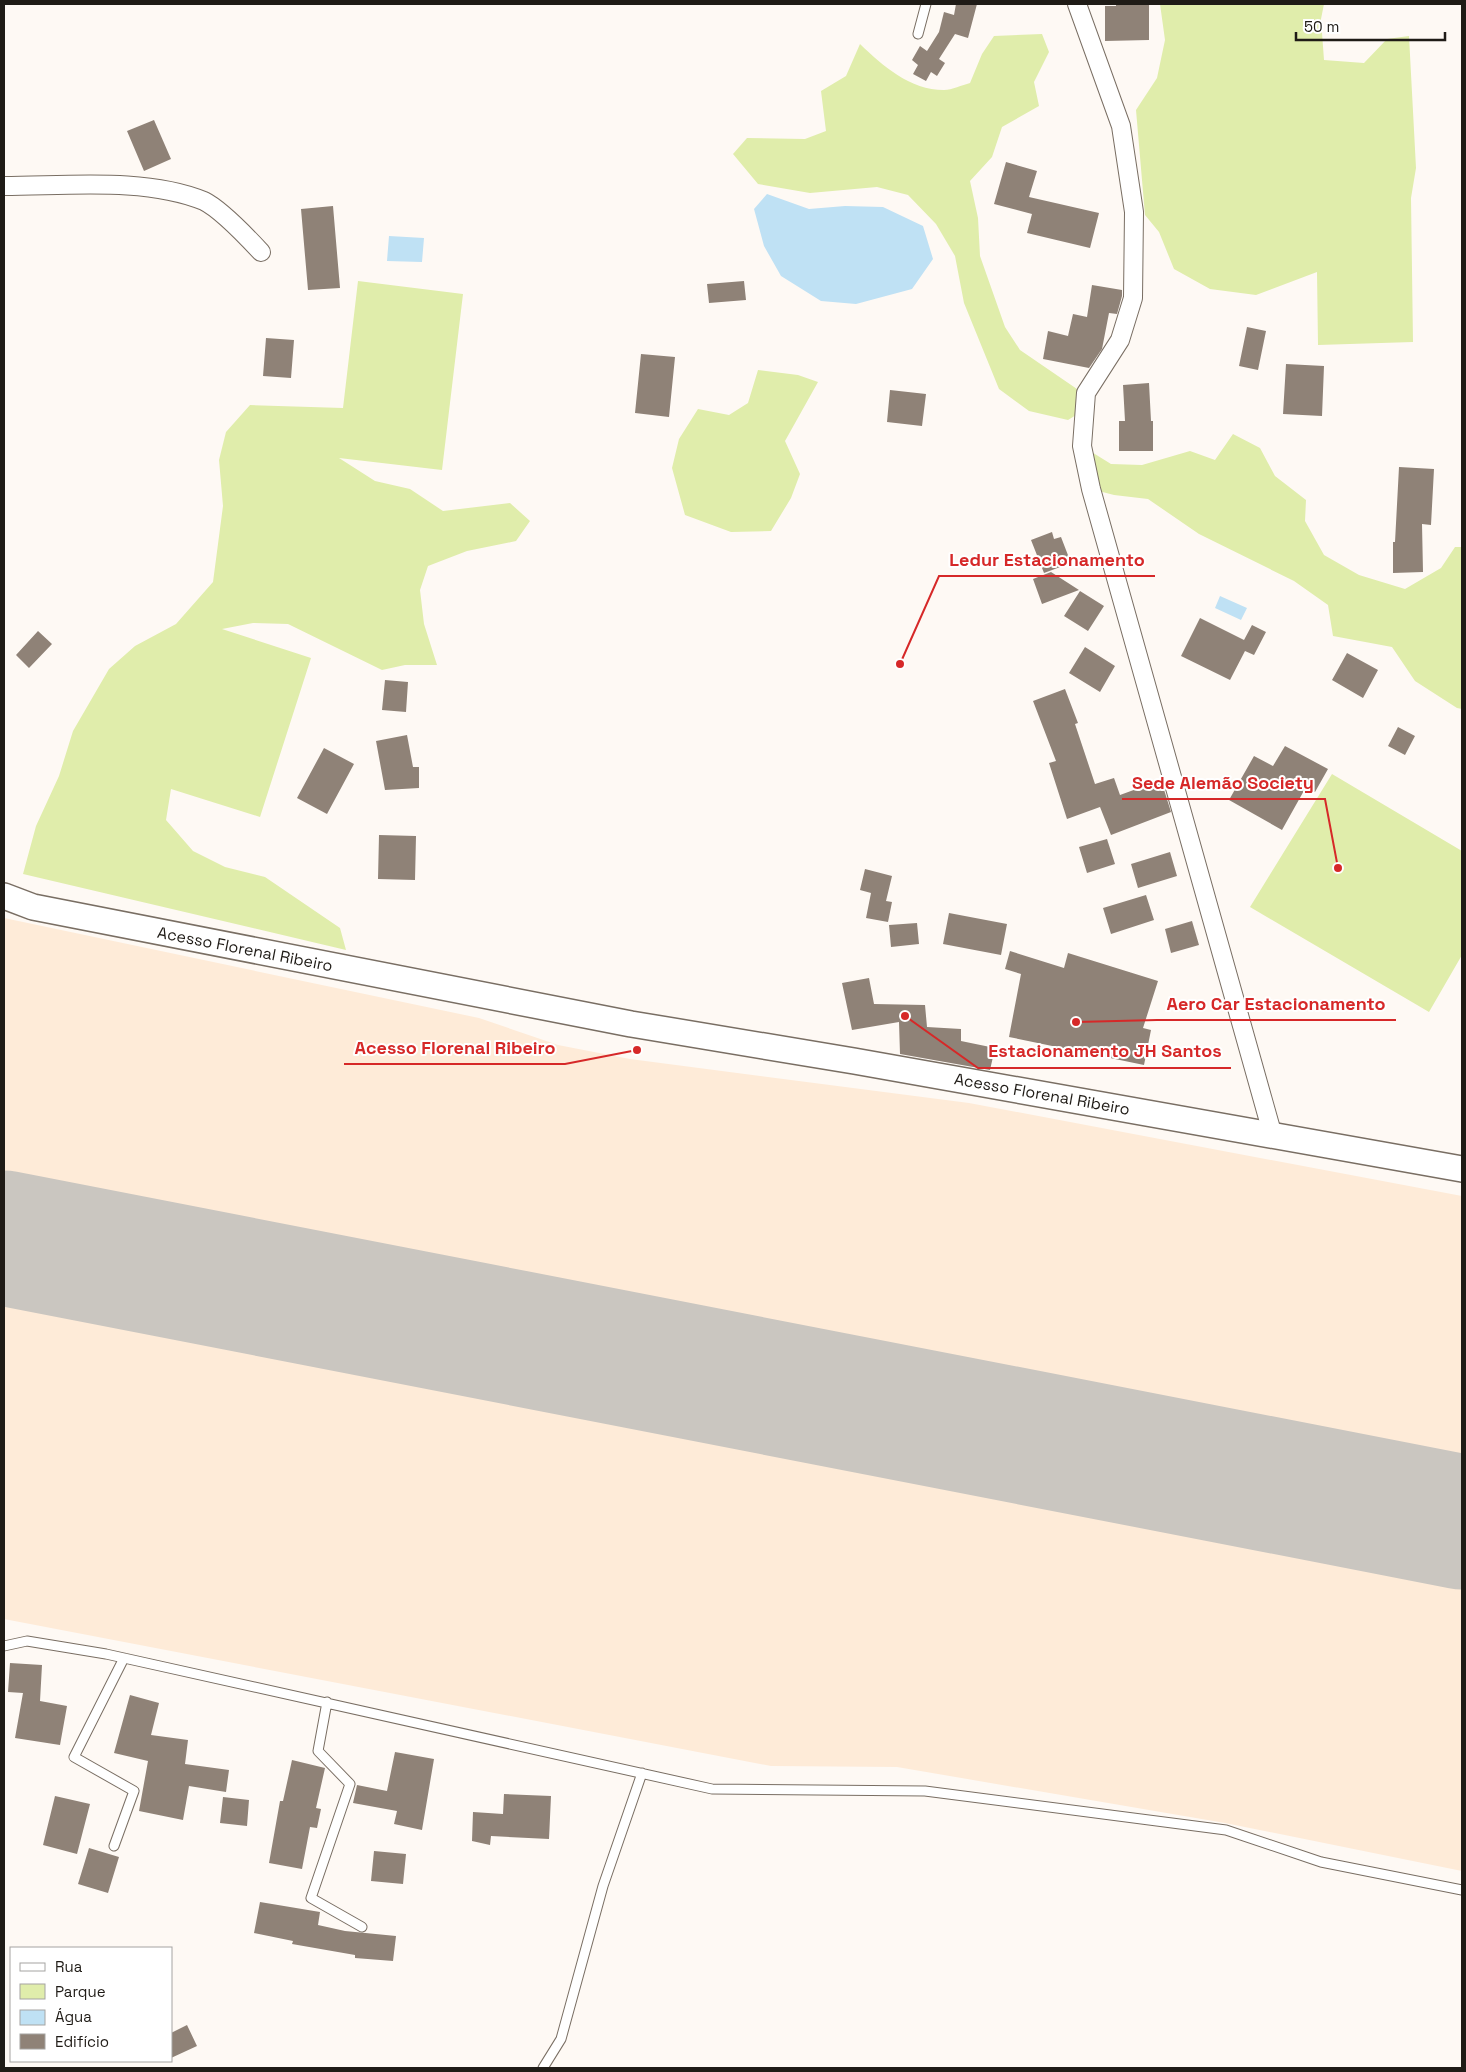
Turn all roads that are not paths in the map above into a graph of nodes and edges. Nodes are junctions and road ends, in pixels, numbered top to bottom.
1 (926, 4) edge
2 (1077, 4) edge
3 (918, 34) dead end
4 (4, 186) edge
5 (260, 252) dead end
6 (4, 896) edge
7 (1273, 1136) junction
8 (1462, 1169) edge
9 (4, 1646) edge
10 (124, 1658) junction
11 (327, 1702) junction
12 (642, 1773) junction
13 (114, 1846) dead end
14 (1462, 1890) edge
15 (362, 1928) dead end
16 (543, 2068) edge

1 - 3 lane
2 - 7 street
4 - 5 street
6 - 7 street, Acesso Florenal Ribeiro
7 - 8 street, Acesso Florenal Ribeiro
9 - 10 lane
10 - 11 lane
10 - 13 lane
11 - 12 lane
11 - 15 lane
12 - 14 lane
12 - 16 lane

